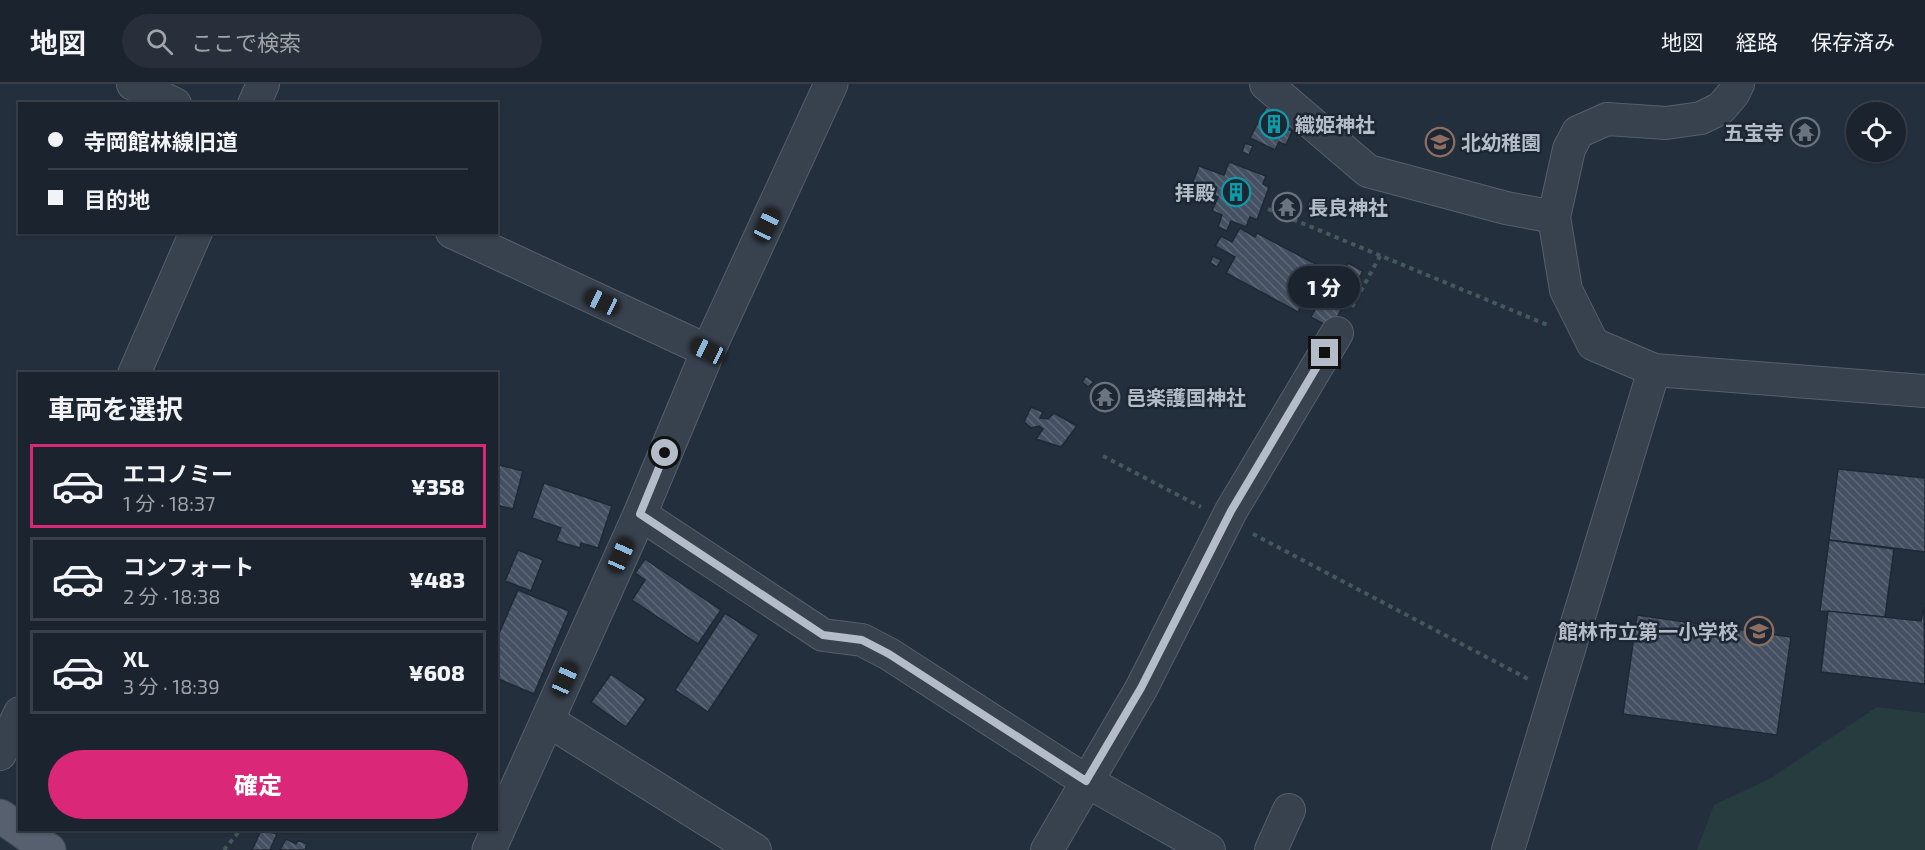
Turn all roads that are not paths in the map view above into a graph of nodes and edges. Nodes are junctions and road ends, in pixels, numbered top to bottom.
1 (133, 84) edge
2 (263, 84) edge
3 (831, 84) edge
4 (1266, 84) edge
5 (1738, 84) edge
6 (171, 102) edge
7 (255, 102) edge
8 (1554, 217) junction
9 (195, 234) edge
10 (456, 234) edge
11 (1337, 333) road end
12 (708, 351) junction
13 (1654, 370) junction
14 (135, 372) edge
15 (1925, 391) edge
16 (640, 514) junction
17 (18, 717) edge
18 (547, 720) junction
19 (0, 754) edge
20 (1086, 781) junction
21 (1289, 810) dead end
22 (0, 816) edge
23 (18, 828) edge
24 (498, 830) edge
25 (22, 831) edge
26 (497, 831) edge
27 (49, 850) edge
28 (489, 850) edge
29 (754, 850) edge
30 (1047, 850) edge
31 (1209, 850) edge
32 (1271, 850) edge
33 (1508, 850) edge

1 - 6 street
2 - 7 street
3 - 12 street
4 - 8 street
5 - 8 street
8 - 13 street
9 - 14 street
10 - 12 street
11 - 20 street
12 - 16 street
13 - 15 street
13 - 33 street
16 - 18 street
16 - 20 street
17 - 19 street
18 - 24 street
18 - 29 street
20 - 30 street
20 - 31 street
21 - 32 street
22 - 23 main road
25 - 27 main road
26 - 28 street

